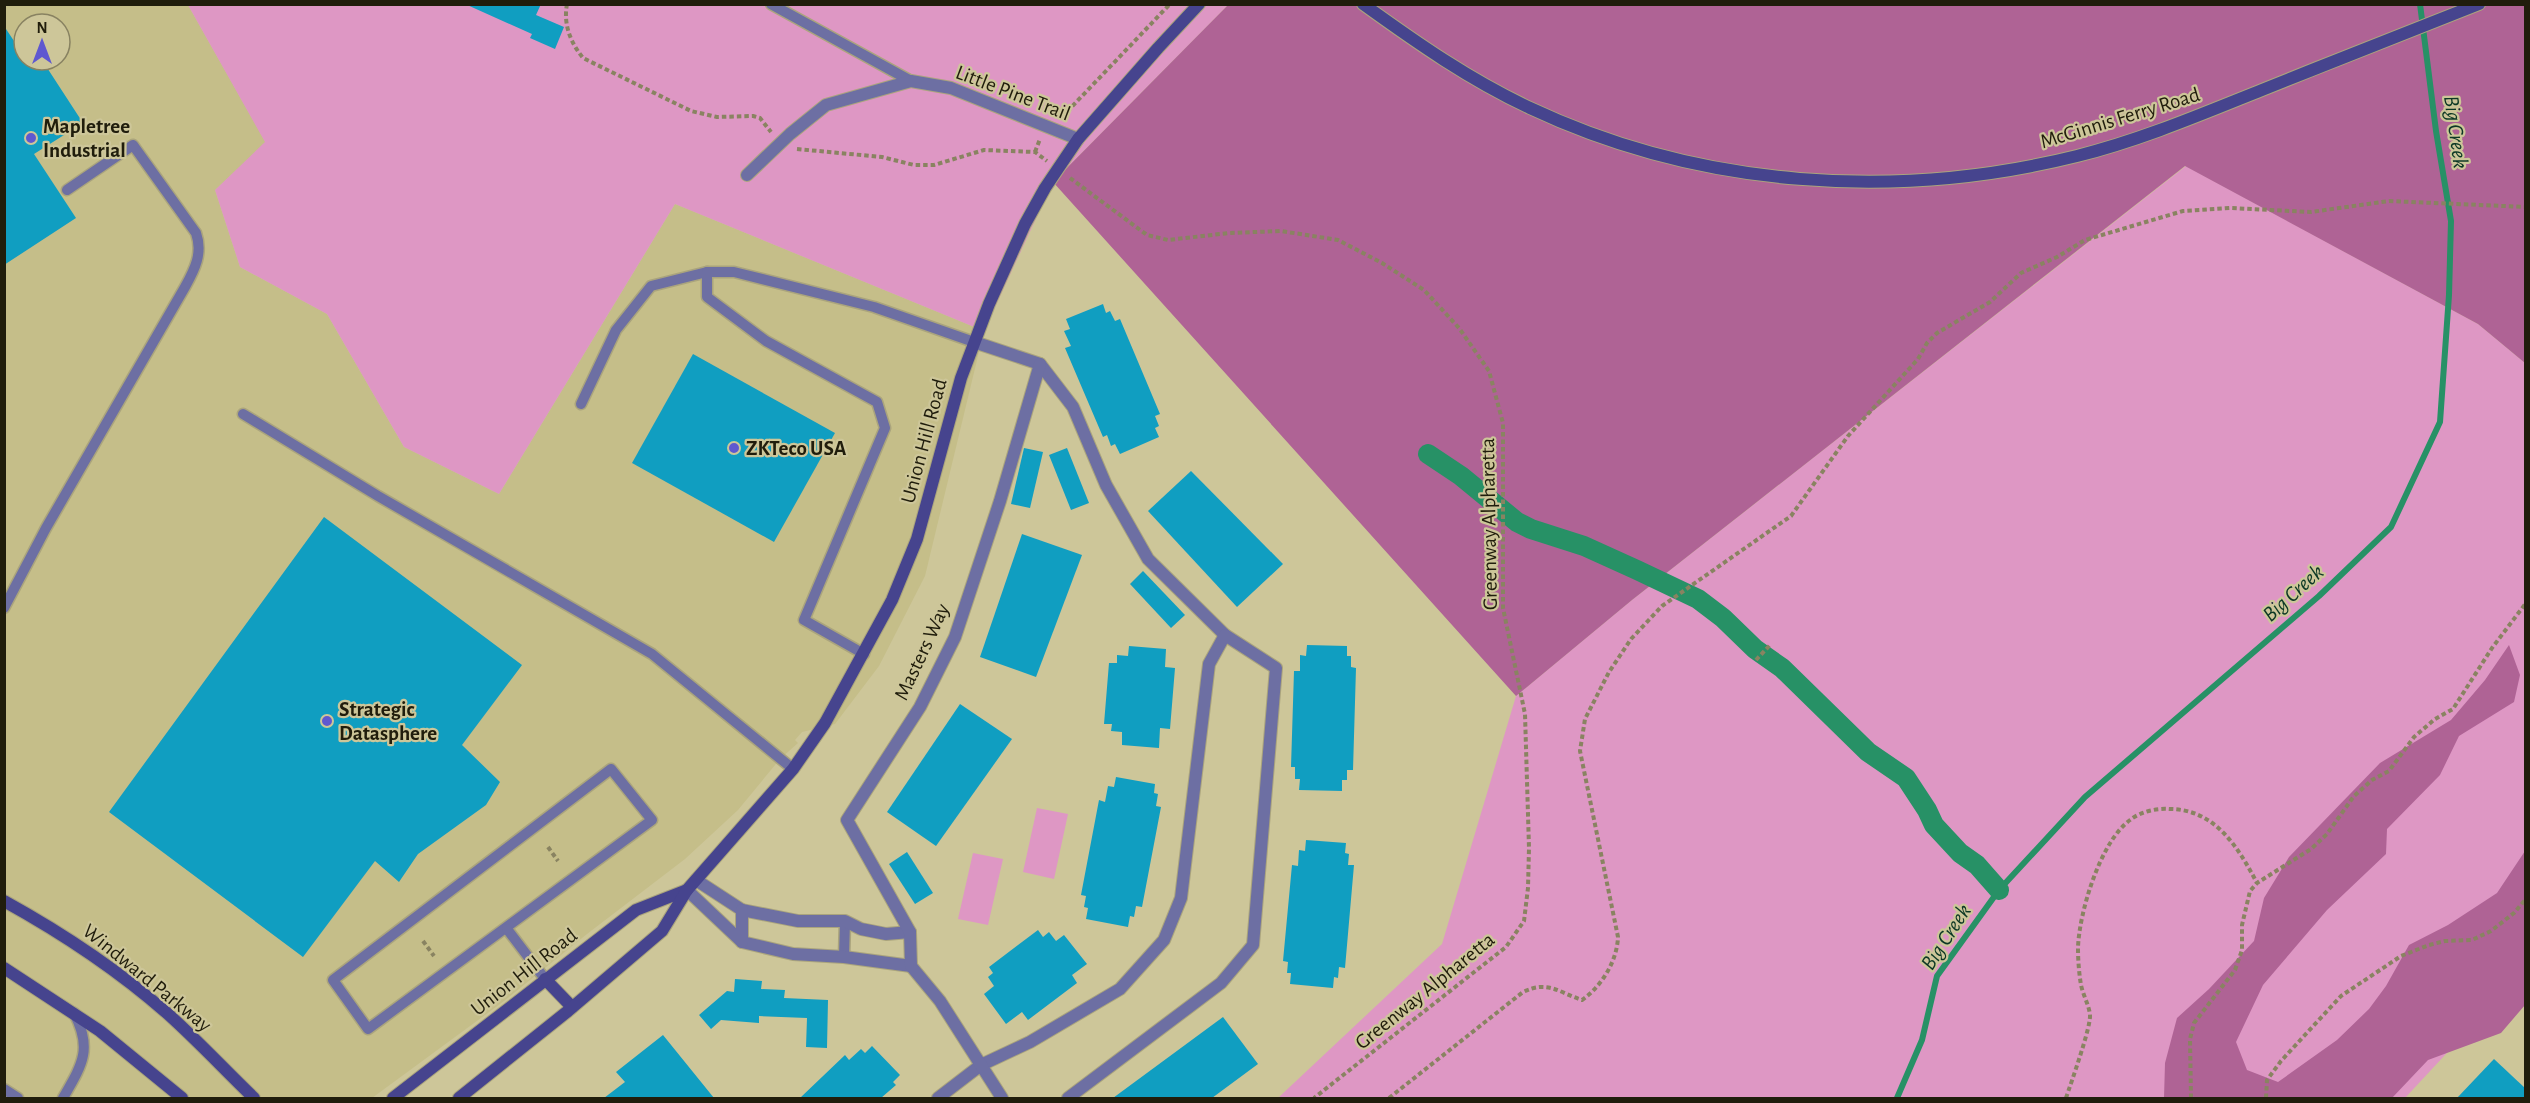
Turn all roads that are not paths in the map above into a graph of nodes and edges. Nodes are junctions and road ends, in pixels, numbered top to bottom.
1 (771, 4) edge
2 (1199, 4) edge
3 (1363, 4) edge
4 (2479, 4) edge
5 (911, 81) junction
6 (1078, 139) junction
7 (747, 175) dead end
8 (67, 190) dead end
9 (707, 272) junction
10 (974, 342) junction
11 (1041, 364) junction
12 (581, 404) dead end
13 (243, 414) dead end
14 (4, 608) edge
15 (1225, 635) junction
16 (864, 654) junction
17 (793, 769) junction
18 (696, 880) junction
19 (687, 890) junction
20 (4, 902) edge
21 (742, 910) junction
22 (845, 921) junction
23 (507, 929) junction
24 (910, 932) junction
25 (742, 942) junction
26 (844, 957) junction
27 (911, 966) junction
28 (4, 968) edge
29 (545, 979) junction
30 (572, 1007) junction
31 (74, 1013) junction
32 (981, 1065) junction
33 (4, 1089) edge
34 (18, 1098) edge
35 (63, 1098) edge
36 (182, 1098) edge
37 (254, 1098) edge
38 (393, 1098) edge
39 (459, 1098) edge
40 (938, 1098) edge
41 (1002, 1098) edge
42 (1068, 1098) edge

1 - 5 lane
2 - 6 street, Union Hill Road
3 - 4 street, McGinnis Ferry Road
5 - 6 street, Little Pine Trail
5 - 7 street, Little Pine Trail
6 - 10 street, Union Hill Road
8 - 14 lane
9 - 10 lane
9 - 12 lane
9 - 16 lane
10 - 11 street
10 - 16 street, Union Hill Road
11 - 15 street
11 - 24 street, Masters Way
13 - 17 lane
15 - 32 street
15 - 42 street
16 - 17 street, Union Hill Road
17 - 18 street, Union Hill Road
18 - 19 street, Union Hill Road
18 - 21 street
19 - 25 street
19 - 29 street, Union Hill Road
19 - 30 street, Union Hill Road
20 - 37 street, Windward Parkway
21 - 22 street
21 - 25 street
22 - 24 street
22 - 26 lane
23 - 23 lane
23 - 29 lane
24 - 27 street, Masters Way
25 - 26 street
26 - 27 street
27 - 32 street
28 - 31 street
29 - 30 street
29 - 38 street, Union Hill Road
30 - 39 street, Union Hill Road
31 - 35 lane
31 - 36 street
32 - 40 street
32 - 41 street
33 - 34 lane

